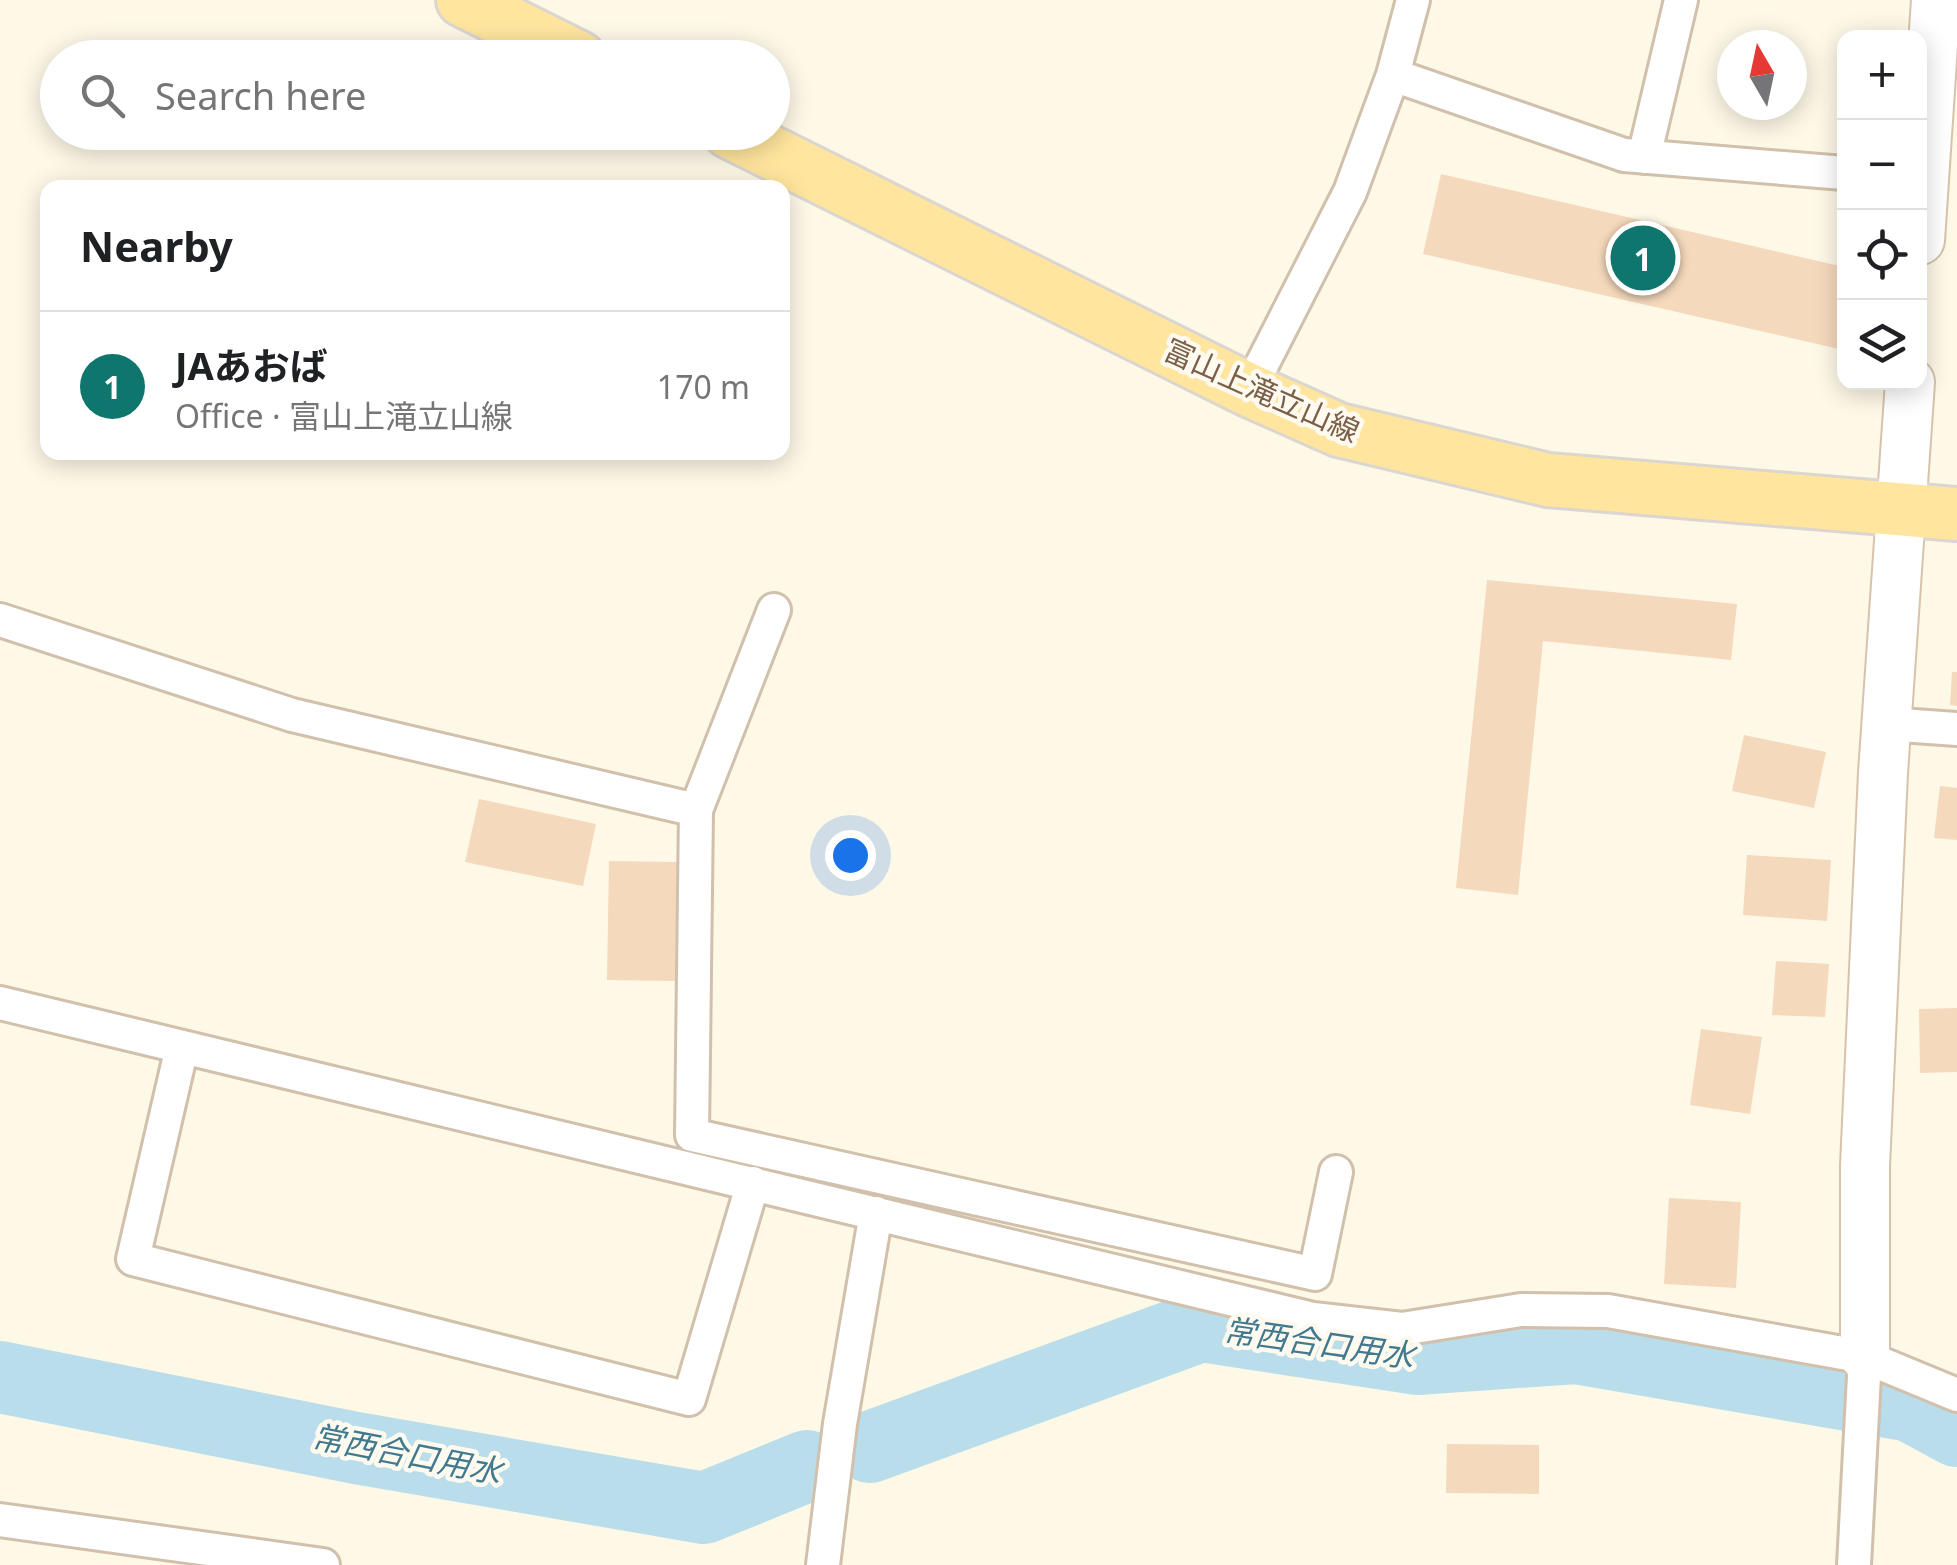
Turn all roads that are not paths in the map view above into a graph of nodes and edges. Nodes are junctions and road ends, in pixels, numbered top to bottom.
1 (463, 0) edge
2 (1413, 0) edge
3 (1680, 0) edge
4 (1936, 0) edge
5 (542, 40) edge
6 (1393, 75) junction
7 (1926, 120) edge
8 (766, 150) edge
9 (1644, 157) junction
10 (1837, 172) edge
11 (1249, 390) junction
12 (1910, 390) edge
13 (1902, 510) junction
14 (1957, 514) edge
15 (774, 610) dead end
16 (0, 620) edge
17 (1886, 724) junction
18 (1957, 729) edge
19 (696, 810) junction
20 (0, 1003) edge
21 (182, 1047) junction
22 (1336, 1172) dead end
23 (753, 1184) junction
24 (876, 1213) junction
25 (1120, 1230) junction
26 (1114, 1271) junction
27 (1866, 1357) junction
28 (1957, 1394) edge
29 (0, 1520) edge
30 (307, 1564) edge
31 (822, 1565) edge
32 (1854, 1565) edge

1 - 5 main road
2 - 6 street
3 - 9 street
4 - 7 street
6 - 9 street
6 - 11 street
8 - 11 main road, 富山上滝立山線
9 - 10 street
11 - 13 main road, 富山上滝立山線
12 - 13 street
13 - 14 main road, 富山上滝立山線
13 - 17 street
15 - 19 street
16 - 19 street
17 - 18 street
17 - 27 street
19 - 25 street
20 - 21 street
21 - 23 street
21 - 23 street
22 - 25 street
23 - 24 street
24 - 26 street
24 - 31 street
25 - 26 street
26 - 27 street
27 - 28 street
27 - 32 street
29 - 30 street

